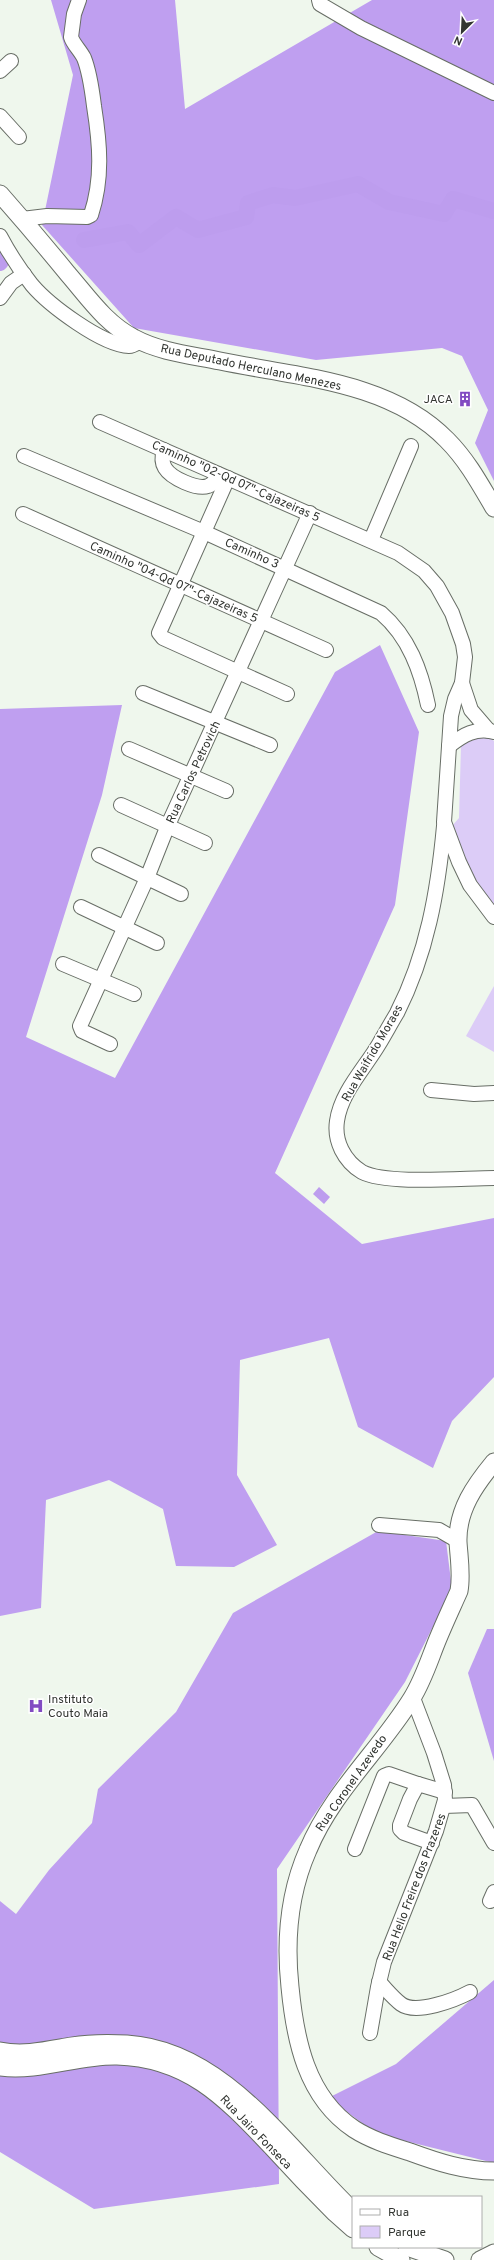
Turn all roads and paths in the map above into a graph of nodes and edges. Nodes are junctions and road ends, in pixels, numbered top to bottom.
1 (79, 0) edge
2 (319, 0) edge
3 (11, 62) dead end
4 (0, 72) edge
5 (494, 93) edge
6 (0, 116) edge
7 (19, 137) dead end
8 (0, 194) edge
9 (22, 219) junction
10 (0, 236) edge
11 (24, 274) junction
12 (0, 298) edge
13 (140, 341) junction
14 (100, 422) dead end
15 (411, 446) dead end
16 (164, 450) junction
17 (24, 456) dead end
18 (223, 476) junction
19 (494, 508) edge
20 (310, 513) junction
21 (23, 514) dead end
22 (204, 532) junction
23 (371, 540) junction
24 (284, 568) junction
25 (180, 584) junction
26 (260, 621) junction
27 (326, 650) dead end
28 (238, 671) junction
29 (462, 683) junction
30 (143, 693) dead end
31 (287, 694) dead end
32 (428, 705) dead end
33 (215, 723) junction
34 (492, 731) edge
35 (270, 745) dead end
36 (449, 746) junction
37 (129, 748) dead end
38 (192, 775) junction
39 (226, 791) dead end
40 (121, 805) dead end
41 (444, 822) junction
42 (168, 825) junction
43 (205, 843) dead end
44 (99, 855) dead end
45 (147, 878) junction
46 (181, 894) dead end
47 (80, 907) dead end
48 (494, 917) edge
49 (124, 929) junction
50 (157, 943) dead end
51 (63, 964) dead end
52 (102, 981) junction
53 (134, 994) dead end
54 (110, 1044) dead end
55 (431, 1090) dead end
56 (494, 1093) edge
57 (494, 1178) edge
58 (494, 1462) edge
59 (461, 1520) junction
60 (379, 1525) dead end
61 (439, 1530) junction
62 (458, 1541) junction
63 (413, 1698) junction
64 (418, 1784) junction
65 (445, 1792) junction
66 (444, 1806) junction
67 (432, 1843) junction
68 (494, 1843) edge
69 (355, 1849) dead end
70 (379, 1982) junction
71 (470, 1992) dead end
72 (370, 2033) dead end
73 (0, 2051) edge
74 (0, 2067) edge
75 (469, 2170) junction
76 (494, 2171) edge
77 (494, 2184) edge
78 (352, 2210) edge
79 (352, 2228) edge
80 (380, 2248) edge
81 (410, 2248) edge
82 (494, 2253) edge
83 (401, 2260) edge
84 (445, 2260) edge
85 (480, 2260) edge

1 - 9 street
2 - 5 street
3 - 4 street
6 - 7 street
8 - 9 main road, Rua Deputado Herculano Menezes
9 - 13 main road, Rua Deputado Herculano Menezes
10 - 11 street
11 - 12 street
11 - 13 street
13 - 19 main road, Rua Deputado Herculano Menezes
14 - 16 street, Caminho "02-Qd 07"-Cajazeiras 5
15 - 23 street
16 - 18 street, Caminho "02-Qd 07"-Cajazeiras 5
16 - 18 street
17 - 22 street, Caminho 3
18 - 20 street, Caminho "02-Qd 07"-Cajazeiras 5
18 - 22 street
20 - 23 street, Caminho "02-Qd 07"-Cajazeiras 5
20 - 24 street, Rua Carlos Petrovich
21 - 25 street, Caminho "04-Qd 07"-Cajazeiras 5
22 - 24 street, Caminho 3
22 - 25 street
23 - 29 street, Caminho "02-Qd 07"-Cajazeiras 5
24 - 26 street, Rua Carlos Petrovich
24 - 32 street, Caminho 3
25 - 26 street, Caminho "04-Qd 07"-Cajazeiras 5
25 - 28 street
26 - 27 street, Caminho "04-Qd 07"-Cajazeiras 5
26 - 28 street, Rua Carlos Petrovich
28 - 31 street
28 - 33 street, Rua Carlos Petrovich
29 - 34 street
29 - 36 street, Rua Waifrido Moraes
30 - 33 street
33 - 35 street
33 - 38 street, Rua Carlos Petrovich
34 - 36 street
36 - 41 street, Rua Waifrido Moraes
37 - 38 street
38 - 39 street
38 - 42 street, Rua Carlos Petrovich
40 - 42 street
41 - 48 street
41 - 57 street, Rua Waifrido Moraes
42 - 43 street
42 - 45 street, Rua Carlos Petrovich
44 - 45 street
45 - 46 street
45 - 49 street, Rua Carlos Petrovich
47 - 49 street
49 - 50 street
49 - 52 street, Rua Carlos Petrovich
51 - 52 street
52 - 53 street
52 - 54 street, Rua Carlos Petrovich
55 - 56 street
58 - 59 main road, Rua Coronel Azevedo
59 - 61 street
59 - 62 main road, Rua Coronel Azevedo
60 - 61 street
61 - 62 street
62 - 63 main road, Rua Coronel Azevedo
63 - 65 street, Rua Helio Freire dos Prazeres
63 - 75 main road, Rua Coronel Azevedo
64 - 65 street
64 - 67 street
64 - 69 street
65 - 66 street, Rua Helio Freire dos Prazeres
66 - 67 street, Rua Helio Freire dos Prazeres
66 - 68 street
67 - 70 street, Rua Helio Freire dos Prazeres
70 - 71 street
70 - 72 street, Rua Helio Freire dos Prazeres
73 - 78 main road, Rua Jairo Fonseca
74 - 79 main road, Rua Jairo Fonseca
75 - 76 main road
75 - 77 main road
80 - 83 main road
81 - 84 main road
82 - 85 main road

